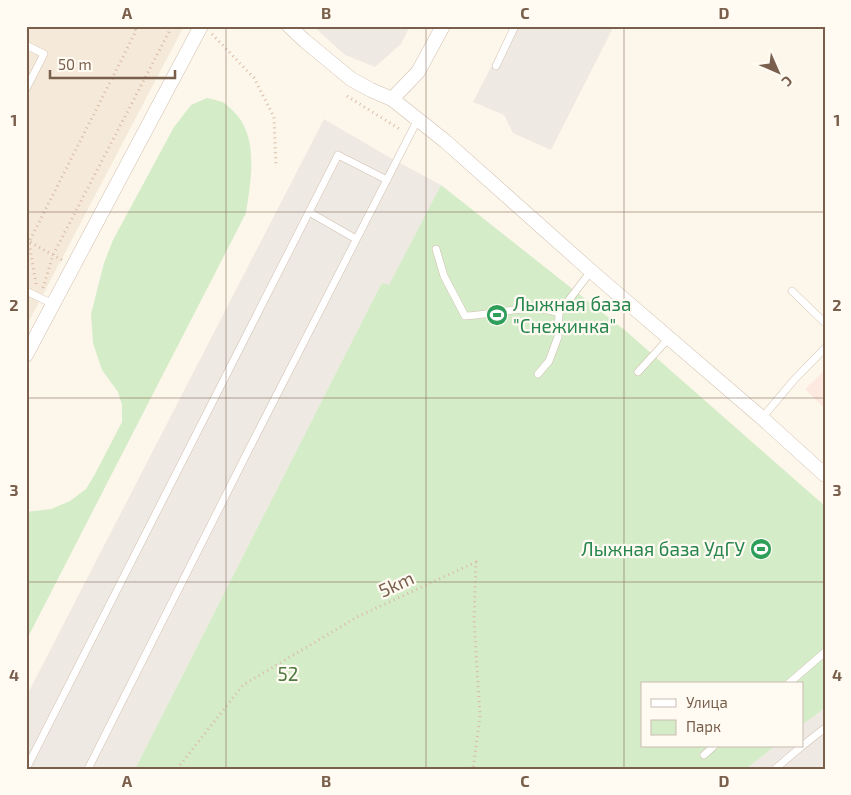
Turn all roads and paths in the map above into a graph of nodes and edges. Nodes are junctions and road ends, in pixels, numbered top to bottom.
1 (134, 26) edge
2 (172, 26) edge
3 (289, 26) edge
4 (442, 26) edge
5 (515, 26) edge
6 (206, 30) edge
7 (26, 45) edge
8 (496, 66) dead end
9 (26, 89) edge
10 (392, 99) junction
11 (418, 119) junction
12 (276, 167) dead end
13 (387, 180) junction
14 (309, 212) junction
15 (356, 239) junction
16 (28, 241) edge
17 (436, 249) dead end
18 (53, 255) junction
19 (73, 266) junction
20 (591, 272) junction
21 (26, 291) edge
22 (792, 291) dead end
23 (39, 297) junction
24 (53, 304) junction
25 (559, 312) junction
26 (825, 323) edge
27 (669, 338) junction
28 (825, 348) edge
29 (26, 355) edge
30 (638, 372) dead end
31 (538, 374) dead end
32 (762, 418) junction
33 (825, 475) edge
34 (825, 652) edge
35 (790, 682) edge
36 (825, 728) edge
37 (804, 744) edge
38 (712, 748) edge
39 (800, 748) edge
40 (704, 755) dead end
41 (26, 769) edge
42 (88, 769) edge
43 (177, 769) edge
44 (473, 769) edge
45 (774, 769) edge

1 - 16 path
2 - 18 path
3 - 10 street
4 - 10 street
5 - 8 lane
6 - 12 path
6 - 19 street
7 - 9 lane
10 - 11 street
11 - 13 lane
11 - 20 street
13 - 14 lane
13 - 15 lane
14 - 15 lane
14 - 41 lane
15 - 42 lane
16 - 18 path
16 - 23 path
17 - 25 lane
18 - 19 path
18 - 23 path
19 - 24 street
20 - 25 lane
20 - 27 street
21 - 23 lane
22 - 26 lane
23 - 24 lane
24 - 29 street
25 - 31 lane
27 - 30 lane
27 - 32 street
28 - 32 lane
32 - 33 street
34 - 35 lane
36 - 37 lane
38 - 40 lane
39 - 45 lane
43 - 44 path, 5km

